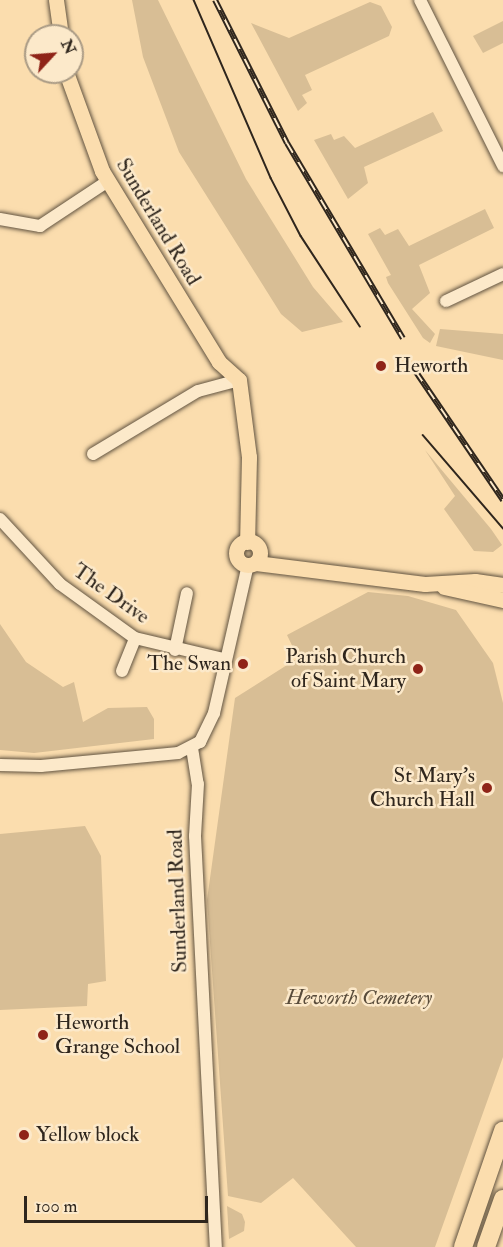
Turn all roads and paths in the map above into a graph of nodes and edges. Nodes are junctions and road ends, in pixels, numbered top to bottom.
1 (56, 0) edge
2 (420, 0) edge
3 (59, 24) edge
4 (71, 84) edge
5 (503, 166) edge
6 (108, 182) junction
7 (0, 219) edge
8 (503, 274) edge
9 (446, 300) dead end
10 (239, 380) junction
11 (93, 454) dead end
12 (0, 519) edge
13 (253, 555) junction
14 (503, 575) edge
15 (485, 582) junction
16 (436, 584) junction
17 (503, 585) edge
18 (187, 593) dead end
19 (503, 600) edge
20 (135, 638) junction
21 (175, 650) junction
22 (223, 659) junction
23 (122, 671) dead end
24 (192, 748) junction
25 (0, 765) edge
26 (503, 1131) edge
27 (503, 1200) edge
28 (216, 1247) edge
29 (463, 1247) edge
30 (486, 1247) edge

1 - 3 main road
2 - 5 street
4 - 6 main road, Sunderland Road
6 - 7 street
6 - 10 main road, Sunderland Road
8 - 9 street
10 - 11 street
10 - 13 main road
12 - 20 street, The Drive
13 - 16 main road
13 - 22 street
14 - 15 main road
15 - 16 main road
15 - 17 main road
16 - 19 main road
18 - 21 street
20 - 21 street, The Drive
20 - 23 street
21 - 22 street, The Drive
22 - 24 street
24 - 25 street
24 - 28 street, Sunderland Road
26 - 29 highway
27 - 30 highway

